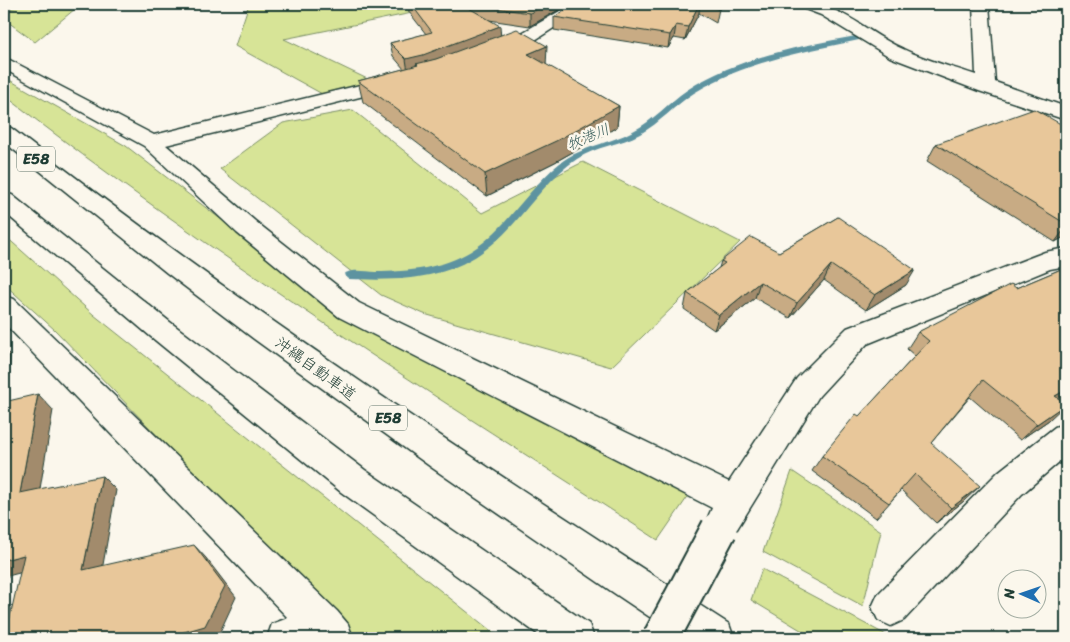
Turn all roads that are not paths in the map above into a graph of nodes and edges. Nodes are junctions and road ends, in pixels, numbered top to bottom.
1 (583, 4) edge
2 (806, 4) edge
3 (981, 4) edge
4 (474, 58) edge
5 (4, 62) edge
6 (412, 79) edge
7 (986, 87) junction
8 (1066, 114) edge
9 (4, 132) edge
10 (151, 142) junction
11 (4, 200) edge
12 (1066, 257) edge
13 (4, 306) edge
14 (1066, 437) edge
15 (726, 515) junction
16 (892, 607) dead end
17 (328, 632) edge
18 (286, 638) edge
19 (575, 638) edge
20 (661, 638) edge
21 (715, 638) edge

1 - 4 main road
2 - 7 main road
3 - 7 main road
5 - 10 main road
6 - 10 main road
7 - 8 main road
9 - 21 main road, 沖縄自動車道 / E58
10 - 15 main road
11 - 19 main road
12 - 15 main road
13 - 17 main road
14 - 16 main road
15 - 20 main road, bridge
17 - 18 main road

